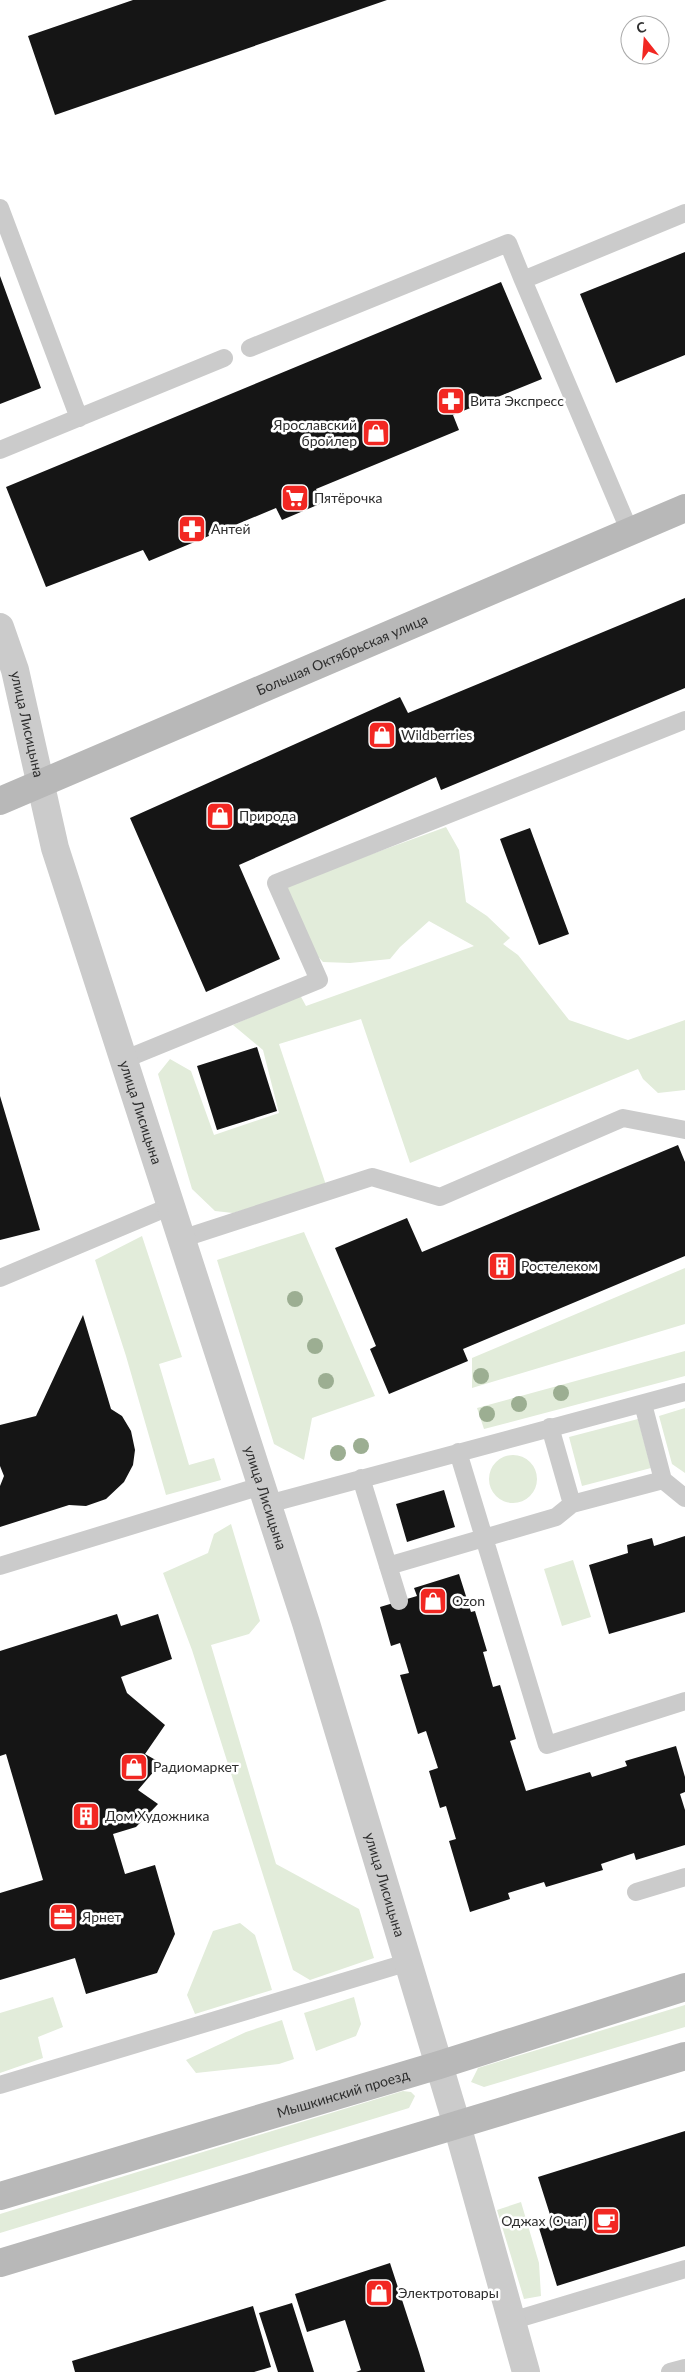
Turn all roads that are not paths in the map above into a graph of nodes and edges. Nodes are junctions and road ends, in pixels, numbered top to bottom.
1 (0, 208) edge
2 (685, 213) edge
3 (523, 280) junction
4 (250, 348) dead end
5 (224, 358) dead end
6 (78, 418) junction
7 (0, 450) edge
8 (685, 508) edge
9 (630, 532) junction
10 (0, 627) edge
11 (685, 720) edge
12 (40, 784) junction
13 (0, 801) edge
14 (123, 1060) junction
15 (685, 1130) edge
16 (171, 1206) junction
17 (181, 1239) junction
18 (0, 1278) edge
19 (685, 1392) edge
20 (642, 1404) junction
21 (550, 1427) junction
22 (458, 1452) junction
23 (361, 1478) junction
24 (663, 1480) junction
25 (264, 1495) junction
26 (685, 1498) edge
27 (572, 1504) junction
28 (483, 1538) junction
29 (0, 1566) edge
30 (388, 1566) junction
31 (399, 1602) dead end
32 (685, 1701) edge
33 (685, 1878) edge
34 (636, 1892) dead end
35 (409, 1962) junction
36 (685, 1988) edge
37 (685, 2056) edge
38 (439, 2065) junction
39 (0, 2085) edge
40 (457, 2126) junction
41 (0, 2196) edge
42 (0, 2263) edge
43 (685, 2269) edge
44 (511, 2321) junction
45 (685, 2368) edge
46 (526, 2372) edge
47 (670, 2372) edge

1 - 6 lane
2 - 3 lane
3 - 4 lane
3 - 9 lane
5 - 6 lane
6 - 7 lane
8 - 9 main road, Большая Октябрьская улица
9 - 12 main road, Большая Октябрьская улица
10 - 12 street, улица Лисицына
11 - 14 lane
12 - 13 main road, Большая Октябрьская улица
12 - 14 street, улица Лисицына
14 - 16 street, улица Лисицына
15 - 17 lane
16 - 17 street, улица Лисицына
16 - 18 lane
17 - 25 street, улица Лисицына
19 - 20 lane
20 - 21 lane
20 - 24 lane
21 - 22 lane
21 - 27 lane
22 - 23 lane
22 - 28 lane
23 - 25 lane
23 - 30 lane
24 - 26 lane
24 - 27 lane
25 - 29 lane
25 - 35 street, улица Лисицына
27 - 28 lane
28 - 30 lane
28 - 32 lane
30 - 31 lane
33 - 34 lane
35 - 38 street, улица Лисицына
35 - 39 lane
36 - 38 main road, Мышкинский проезд
37 - 40 main road
38 - 40 street, улица Лисицына
38 - 41 main road, Мышкинский проезд
40 - 42 main road
40 - 44 street, улица Лисицына
43 - 44 lane
44 - 46 street, улица Лисицына
45 - 47 lane

